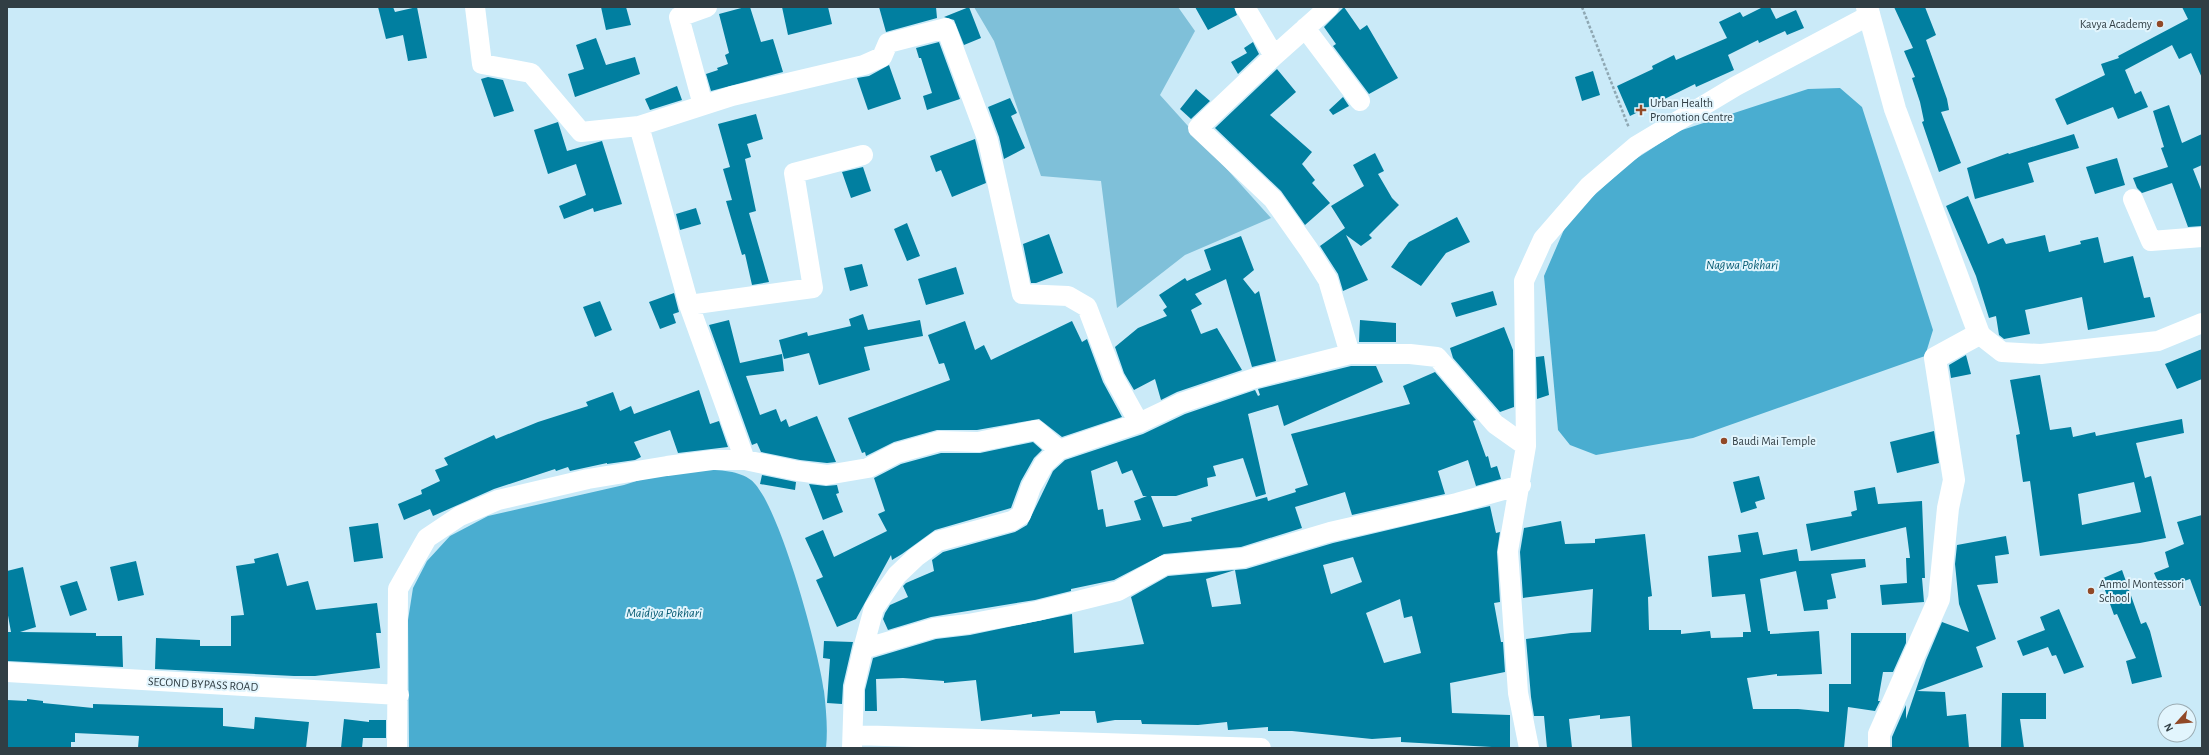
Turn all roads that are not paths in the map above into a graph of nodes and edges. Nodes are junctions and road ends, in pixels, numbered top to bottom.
1 (476, 7) edge
2 (707, 7) edge
3 (1245, 7) edge
4 (1329, 7) edge
5 (1868, 11) edge
6 (1305, 28) junction
7 (1274, 56) junction
8 (1360, 101) dead end
9 (703, 105) junction
10 (639, 126) junction
11 (864, 156) dead end
12 (2133, 199) dead end
13 (2202, 237) edge
14 (689, 305) junction
15 (2202, 323) edge
16 (1979, 334) junction
17 (1350, 354) junction
18 (1139, 423) junction
19 (1526, 446) junction
20 (1059, 450) junction
21 (745, 460) junction
22 (1521, 485) junction
23 (863, 649) junction
24 (7, 672) edge
25 (399, 695) junction
26 (853, 742) edge
27 (397, 748) edge
28 (1262, 748) edge
29 (1528, 748) edge
30 (1879, 748) edge

1 - 10 street
2 - 9 street
3 - 7 street
4 - 6 street
5 - 16 street
5 - 19 street
6 - 7 street
6 - 8 street
7 - 17 street
9 - 10 street
9 - 18 street
10 - 14 street
11 - 14 street
12 - 13 street
14 - 21 street
15 - 16 street
16 - 30 street
17 - 18 street
17 - 19 street
18 - 20 street
19 - 22 street
20 - 21 street
20 - 23 street
21 - 25 street
22 - 23 street
22 - 29 street
23 - 26 street
24 - 25 street, SECOND BYPASS ROAD
25 - 27 street
26 - 28 street

